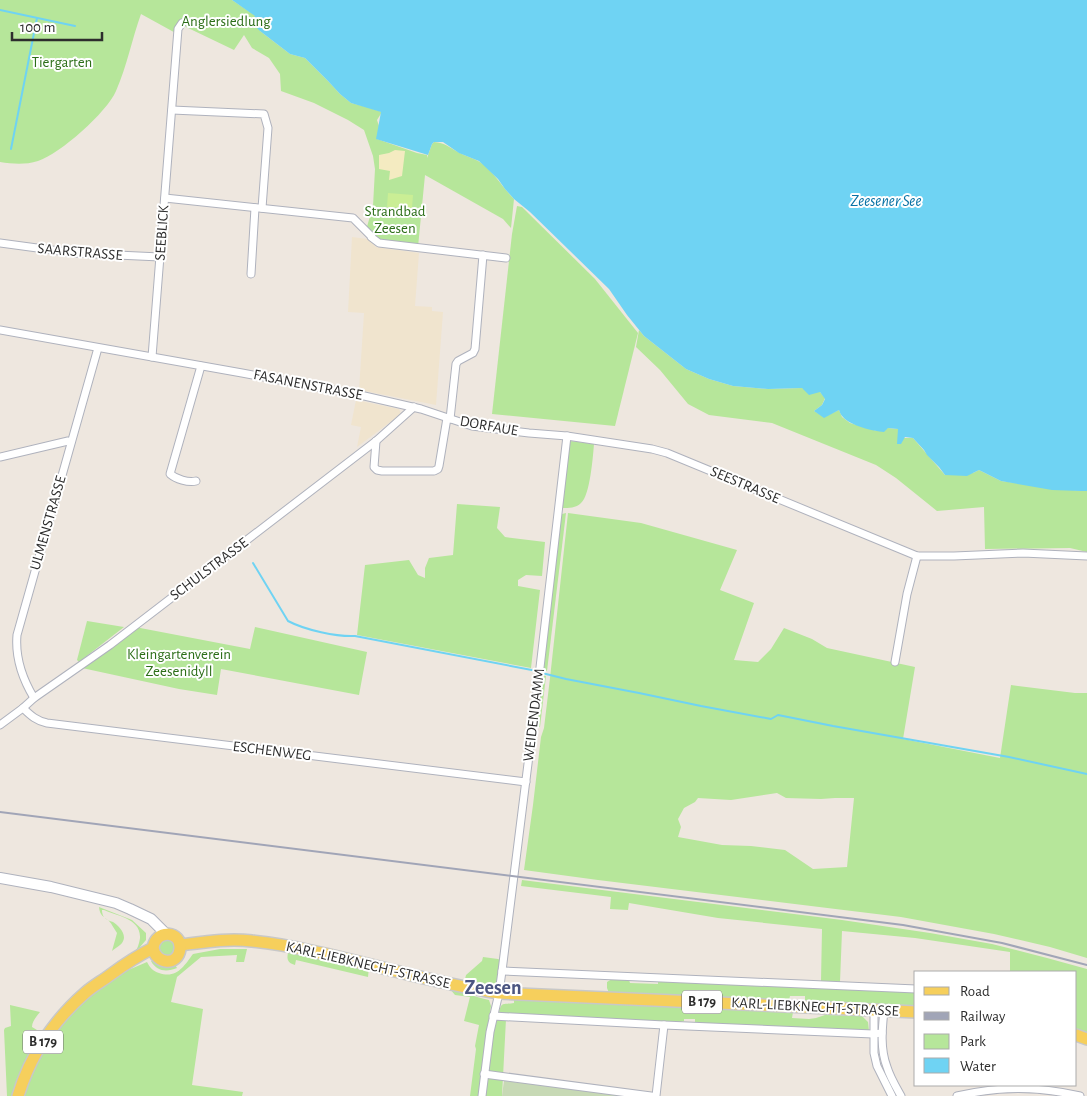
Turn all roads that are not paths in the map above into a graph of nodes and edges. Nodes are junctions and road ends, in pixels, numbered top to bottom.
1 (182, 23) dead end
2 (172, 110) junction
3 (165, 198) junction
4 (258, 208) junction
5 (0, 244) edge
6 (483, 255) junction
7 (160, 257) junction
8 (506, 258) dead end
9 (251, 274) dead end
10 (0, 330) edge
11 (98, 348) junction
12 (152, 357) junction
13 (201, 366) junction
14 (414, 407) junction
15 (449, 419) junction
16 (567, 436) junction
17 (376, 441) junction
18 (71, 442) junction
19 (0, 457) edge
20 (196, 481) dead end
21 (917, 556) junction
22 (1087, 556) edge
23 (895, 662) dead end
24 (34, 698) junction
25 (23, 708) junction
26 (0, 725) edge
27 (526, 782) junction
28 (0, 878) edge
29 (162, 936) junction
30 (180, 945) junction
31 (154, 952) junction
32 (502, 971) junction
33 (914, 989) edge
34 (498, 993) junction
35 (879, 1010) junction
36 (914, 1012) edge
37 (493, 1016) junction
38 (664, 1025) junction
39 (882, 1033) junction
40 (873, 1034) junction
41 (484, 1074) junction
42 (18, 1096) edge
43 (482, 1096) edge
44 (651, 1096) edge
45 (656, 1096) edge
46 (892, 1096) edge
47 (901, 1096) edge
48 (957, 1096) edge
49 (1078, 1096) edge

1 - 2 street, SEEBLICK
2 - 3 street, SEEBLICK
2 - 4 street
3 - 4 street
3 - 7 street, SEEBLICK
4 - 6 street
4 - 9 street
5 - 7 street, SAARSTRASSE
6 - 8 street
6 - 15 street
7 - 12 street, SEEBLICK
10 - 11 street, FASANENSTRASSE
11 - 12 street, FASANENSTRASSE
11 - 18 street, ULMENSTRASSE
12 - 13 street, FASANENSTRASSE
13 - 14 street, FASANENSTRASSE
13 - 20 street
14 - 15 street, DORFAUE
14 - 17 street, SCHULSTRASSE
15 - 16 street, DORFAUE
15 - 17 street
16 - 21 street, SEESTRASSE
16 - 27 street, WEIDENDAMM
17 - 24 street, SCHULSTRASSE
18 - 19 street
18 - 24 street, ULMENSTRASSE
21 - 22 street, SEESTRASSE
21 - 23 street
24 - 25 street, SCHULSTRASSE
25 - 26 street, SCHULSTRASSE
25 - 27 street, ESCHENWEG
27 - 32 street, WEIDENDAMM
28 - 29 street
29 - 30 main road
29 - 31 main road
30 - 31 main road, B 179
30 - 34 main road, KARL-LIEBKNECHT-STRASSE / B 179
31 - 42 main road, B 179
32 - 33 street, KARL-LIEBKNECHT-STRASSE
32 - 34 street, WEIDENDAMM
34 - 35 main road, KARL-LIEBKNECHT-STRASSE / B 179
34 - 37 street, WEIDENDAMM
35 - 36 main road, KARL-LIEBKNECHT-STRASSE / B 179
35 - 39 street
35 - 40 street
37 - 38 street, KARL-LIEBKNECHT-STRASSE
37 - 41 street, WEIDENDAMM
38 - 40 street, KARL-LIEBKNECHT-STRASSE
38 - 45 street
39 - 40 street, KARL-LIEBKNECHT-STRASSE
39 - 47 street
40 - 46 street
41 - 43 street, WEIDENDAMM
41 - 44 street
48 - 49 street

